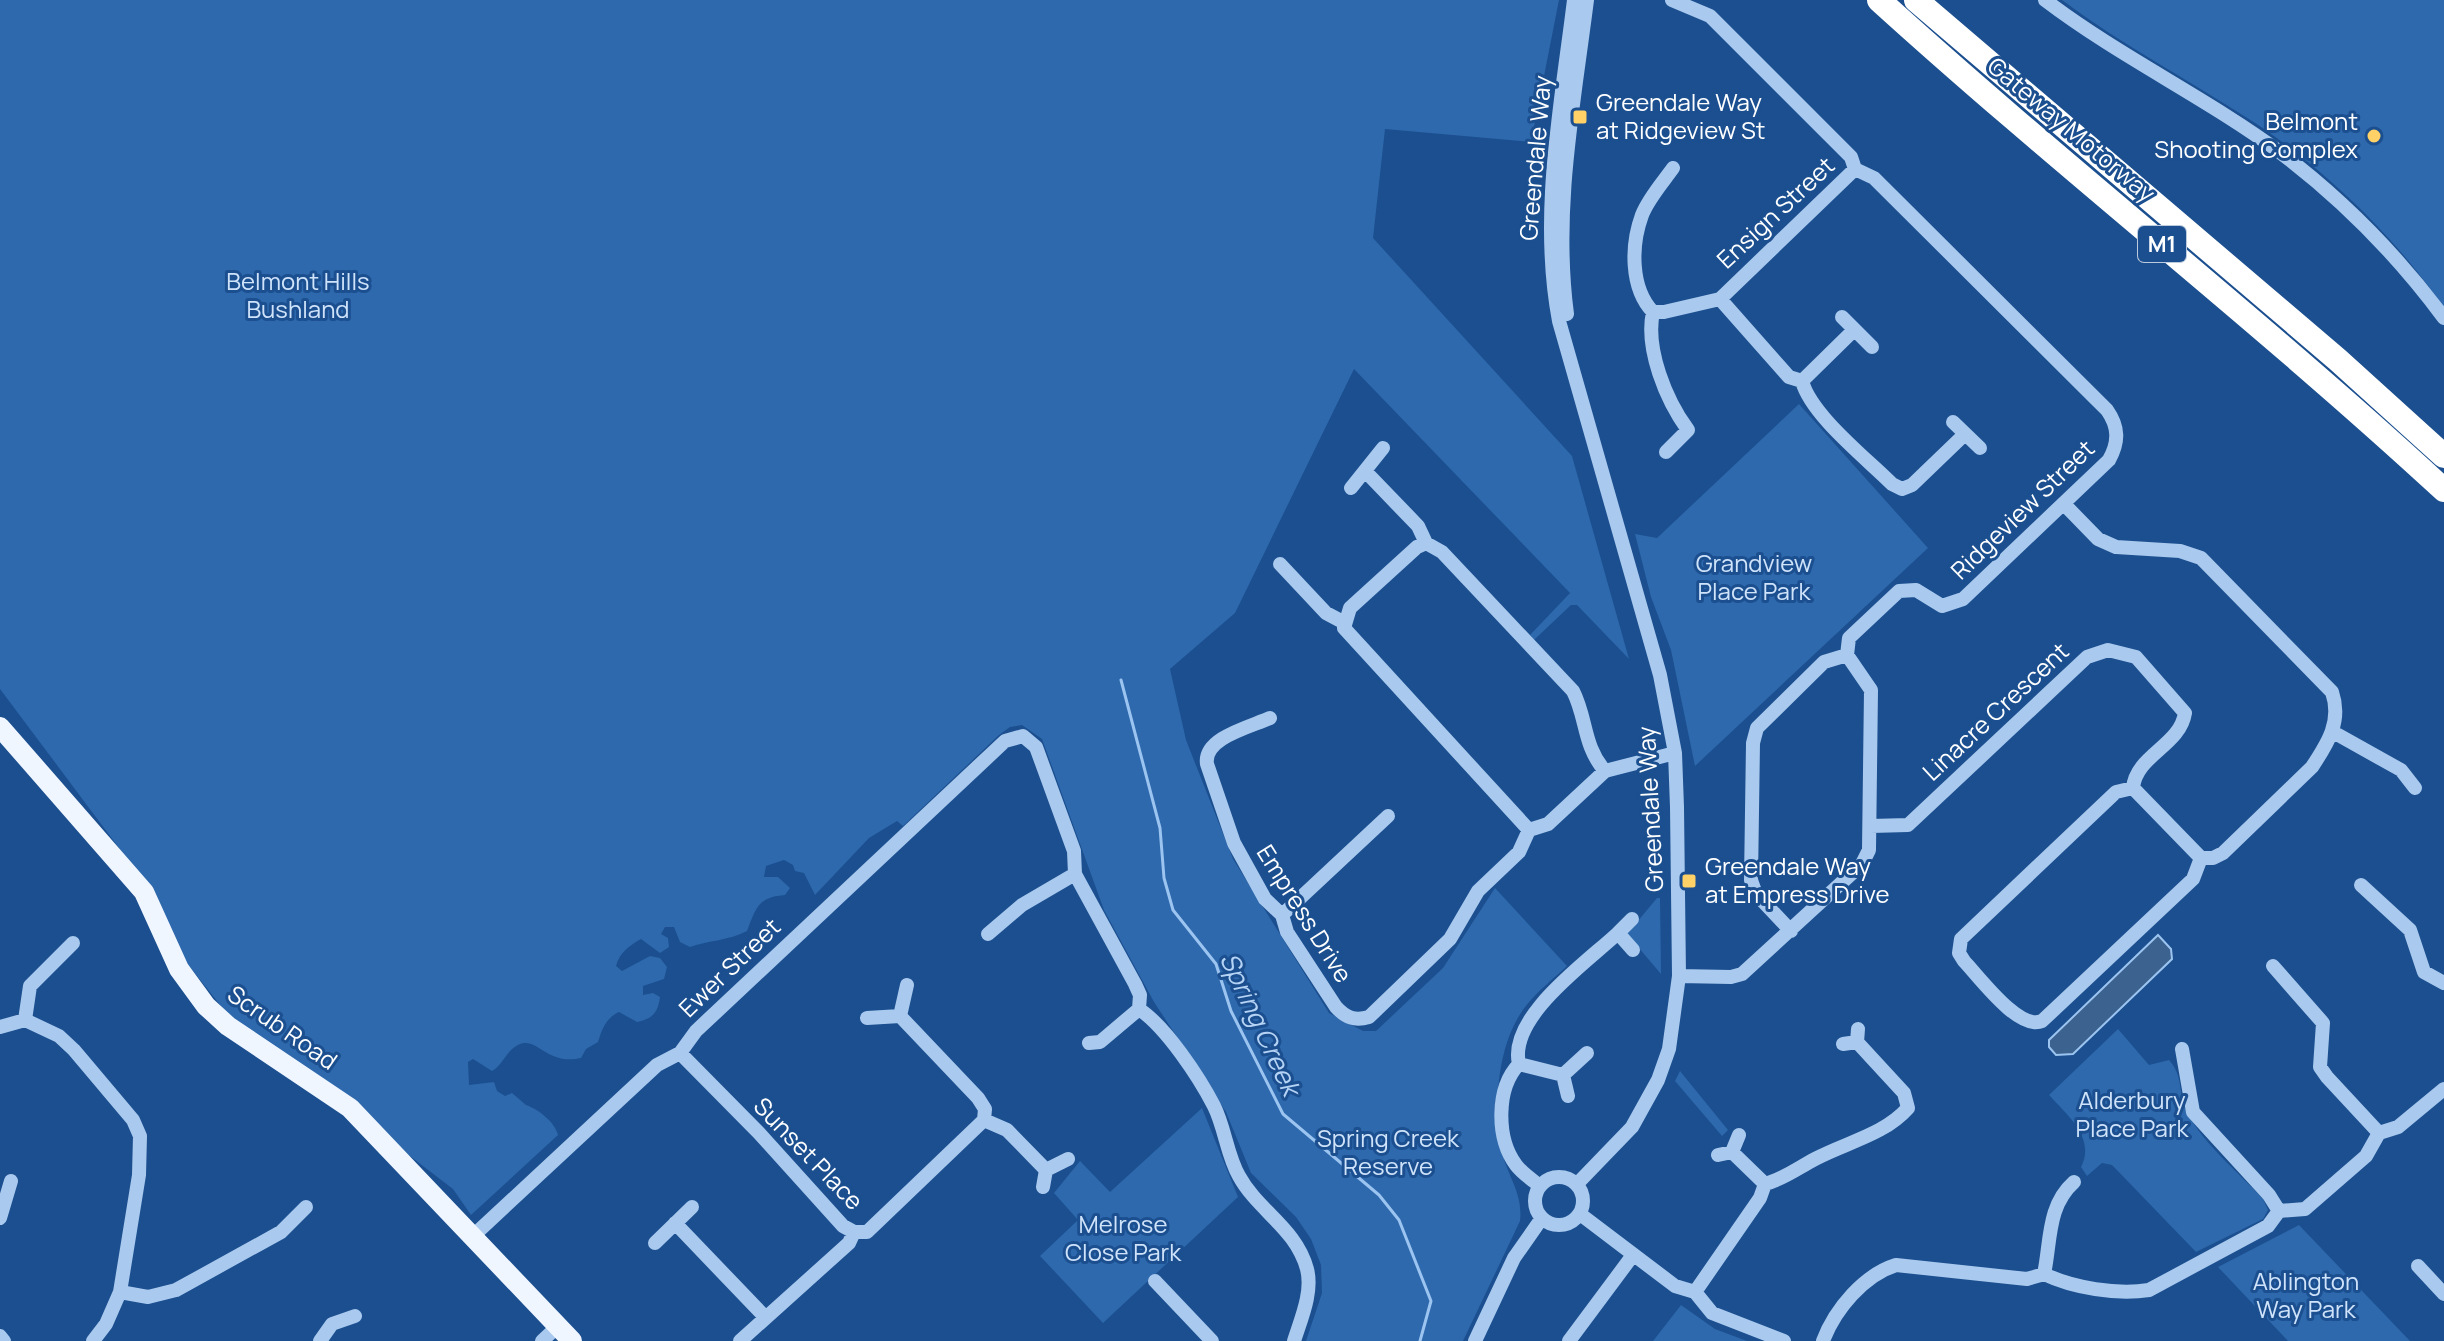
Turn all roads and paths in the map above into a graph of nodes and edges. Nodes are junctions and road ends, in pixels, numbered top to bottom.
1 (1574, 0) edge
2 (1587, 0) edge
3 (1672, 0) edge
4 (1879, 0) edge
5 (1916, 0) edge
6 (2045, 0) edge
7 (1673, 168) dead end
8 (1855, 169) junction
9 (1720, 299) junction
10 (1653, 312) junction
11 (1842, 317) dead end
12 (2444, 318) edge
13 (1854, 330) junction
14 (1872, 347) dead end
15 (1574, 365) junction
16 (1802, 381) junction
17 (1953, 422) dead end
18 (1965, 434) junction
19 (1383, 448) dead end
20 (1980, 448) dead end
21 (1666, 452) dead end
22 (2444, 456) edge
23 (1366, 472) junction
24 (1351, 488) dead end
25 (2444, 490) edge
26 (2064, 504) junction
27 (1426, 543) junction
28 (1280, 564) dead end
29 (1343, 622) junction
30 (1847, 655) junction
31 (1270, 718) dead end
32 (0, 727) edge
33 (2333, 732) junction
34 (1675, 753) junction
35 (1605, 771) junction
36 (2133, 788) junction
37 (2415, 788) dead end
38 (1388, 816) dead end
39 (1871, 826) junction
40 (1529, 830) junction
41 (2201, 858) junction
42 (1075, 874) junction
43 (2361, 885) dead end
44 (1282, 915) junction
45 (1632, 919) dead end
46 (1791, 931) junction
47 (1618, 933) junction
48 (988, 934) dead end
49 (73, 943) dead end
50 (1633, 950) dead end
51 (2273, 966) dead end
52 (1679, 976) junction
53 (2444, 983) edge
54 (907, 985) dead end
55 (1139, 1009) junction
56 (900, 1016) junction
57 (867, 1018) dead end
58 (25, 1020) junction
59 (0, 1027) edge
60 (1853, 1038) dead end
61 (1089, 1043) dead end
62 (2182, 1049) dead end
63 (680, 1053) junction
64 (1587, 1053) dead end
65 (1519, 1064) junction
66 (1563, 1075) junction
67 (2444, 1089) edge
68 (1568, 1096) dead end
69 (984, 1120) junction
70 (2379, 1133) junction
71 (1739, 1135) dead end
72 (1068, 1159) dead end
73 (1046, 1170) junction
74 (11, 1181) dead end
75 (2074, 1182) dead end
76 (1577, 1184) junction
77 (1765, 1184) junction
78 (1540, 1186) junction
79 (1043, 1187) dead end
80 (306, 1207) dead end
81 (692, 1207) dead end
82 (2279, 1211) junction
83 (1580, 1214) junction
84 (0, 1218) edge
85 (1542, 1218) junction
86 (675, 1223) junction
87 (854, 1232) junction
88 (472, 1237) junction
89 (655, 1243) dead end
90 (1633, 1255) junction
91 (2418, 1266) dead end
92 (2044, 1274) junction
93 (1155, 1281) dead end
94 (120, 1292) junction
95 (1695, 1292) junction
96 (2444, 1294) edge
97 (355, 1316) dead end
98 (765, 1317) junction
99 (558, 1326) junction
100 (0, 1336) edge
101 (4, 1341) edge
102 (93, 1341) edge
103 (320, 1341) edge
104 (542, 1341) edge
105 (572, 1341) edge
106 (740, 1341) edge
107 (1212, 1341) edge
108 (1294, 1341) edge
109 (1475, 1341) edge
110 (1569, 1341) edge
111 (1784, 1341) edge
112 (1823, 1341) edge

1 - 15 street, Greendale Way
2 - 15 street, Greendale Way
3 - 8 street, Ridgeview Street
4 - 25 highway, Gateway Motorway / M1
5 - 22 highway, Gateway Motorway / M1
6 - 12 street
7 - 10 street
8 - 9 street, Ensign Street
8 - 26 street, Ridgeview Street
9 - 10 street, Ensign Street
9 - 16 street
10 - 21 street
11 - 13 street
13 - 14 street
13 - 16 street
15 - 34 street, Greendale Way
16 - 18 street
17 - 18 street
18 - 20 street
19 - 23 street
23 - 24 street
23 - 27 street
26 - 30 street, Ridgeview Street
26 - 33 street
27 - 29 street
27 - 35 street
28 - 29 street
29 - 40 street
30 - 39 street
30 - 46 street
31 - 44 street, Empress Drive
32 - 88 main road, Scrub Road
33 - 37 street
33 - 41 street
34 - 35 street, Empress Drive
34 - 52 street, Greendale Way
35 - 40 street, Empress Drive
36 - 39 street, Linacre Crescent
36 - 41 street
36 - 41 street
38 - 44 street
39 - 46 street
40 - 44 street, Empress Drive
42 - 48 street
42 - 55 street
42 - 63 street, Ewer Street
43 - 53 street
45 - 47 street
46 - 52 street
47 - 50 street
47 - 65 street
49 - 58 street
51 - 70 street
52 - 76 street, Greendale Way
54 - 56 street
55 - 61 street
55 - 108 street
56 - 57 street
56 - 69 street
58 - 59 street
58 - 94 street
60 - 77 street
62 - 82 street
63 - 87 street, Sunset Place
63 - 88 street, Ewer Street
64 - 66 street
65 - 66 street
65 - 78 street
66 - 68 street
67 - 70 street
69 - 73 street
69 - 87 street, Sunset Place
70 - 82 street
71 - 77 street
72 - 73 street
73 - 79 street
74 - 84 street
75 - 92 street
76 - 78 street
76 - 83 street
77 - 95 street
78 - 85 street
80 - 94 street
81 - 86 street
82 - 92 street
83 - 85 street
83 - 90 street
85 - 109 street
86 - 89 street
86 - 98 street
87 - 98 street
88 - 99 main road, Scrub Road
90 - 95 street
90 - 110 street
91 - 96 street
92 - 112 street
93 - 107 street
94 - 102 street
95 - 111 street
97 - 103 street
98 - 106 street
99 - 104 street
99 - 105 main road, Scrub Road
100 - 101 street

